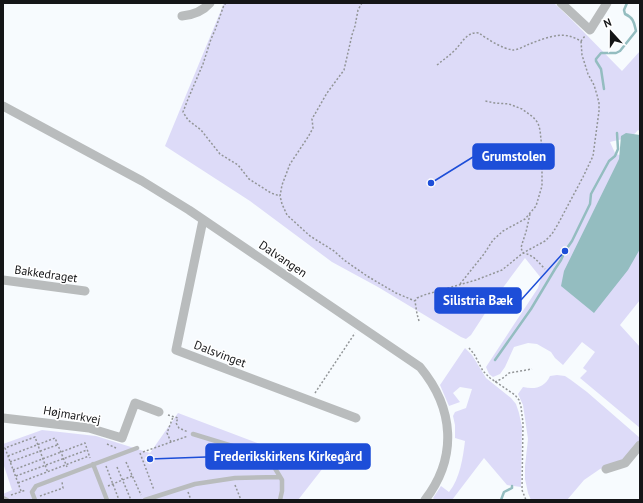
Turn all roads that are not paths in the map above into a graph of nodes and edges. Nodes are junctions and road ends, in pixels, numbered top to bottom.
1 (210, 3) edge
2 (561, 3) edge
3 (607, 3) edge
4 (182, 16) dead end
5 (3, 106) edge
6 (203, 220) junction
7 (3, 280) edge
8 (85, 291) dead end
9 (163, 413) road end
10 (3, 418) edge
11 (356, 418) dead end
12 (193, 434) road end
13 (640, 445) edge
14 (137, 448) road end
15 (93, 464) junction
16 (606, 469) dead end
17 (280, 477) junction
18 (3, 498) edge
19 (7, 500) edge
20 (35, 500) edge
21 (107, 500) edge
22 (144, 500) edge
23 (280, 500) edge
24 (425, 500) edge

1 - 4 street
2 - 3 street
5 - 6 street, Dalvangen
6 - 11 street, Dalsvinget
6 - 24 street, Dalvangen
7 - 8 street, Bakkedraget
9 - 10 street, Højmarkvej
12 - 17 lane
13 - 16 street
14 - 15 lane
15 - 20 lane
15 - 21 lane
17 - 22 lane
17 - 23 lane
18 - 19 lane

